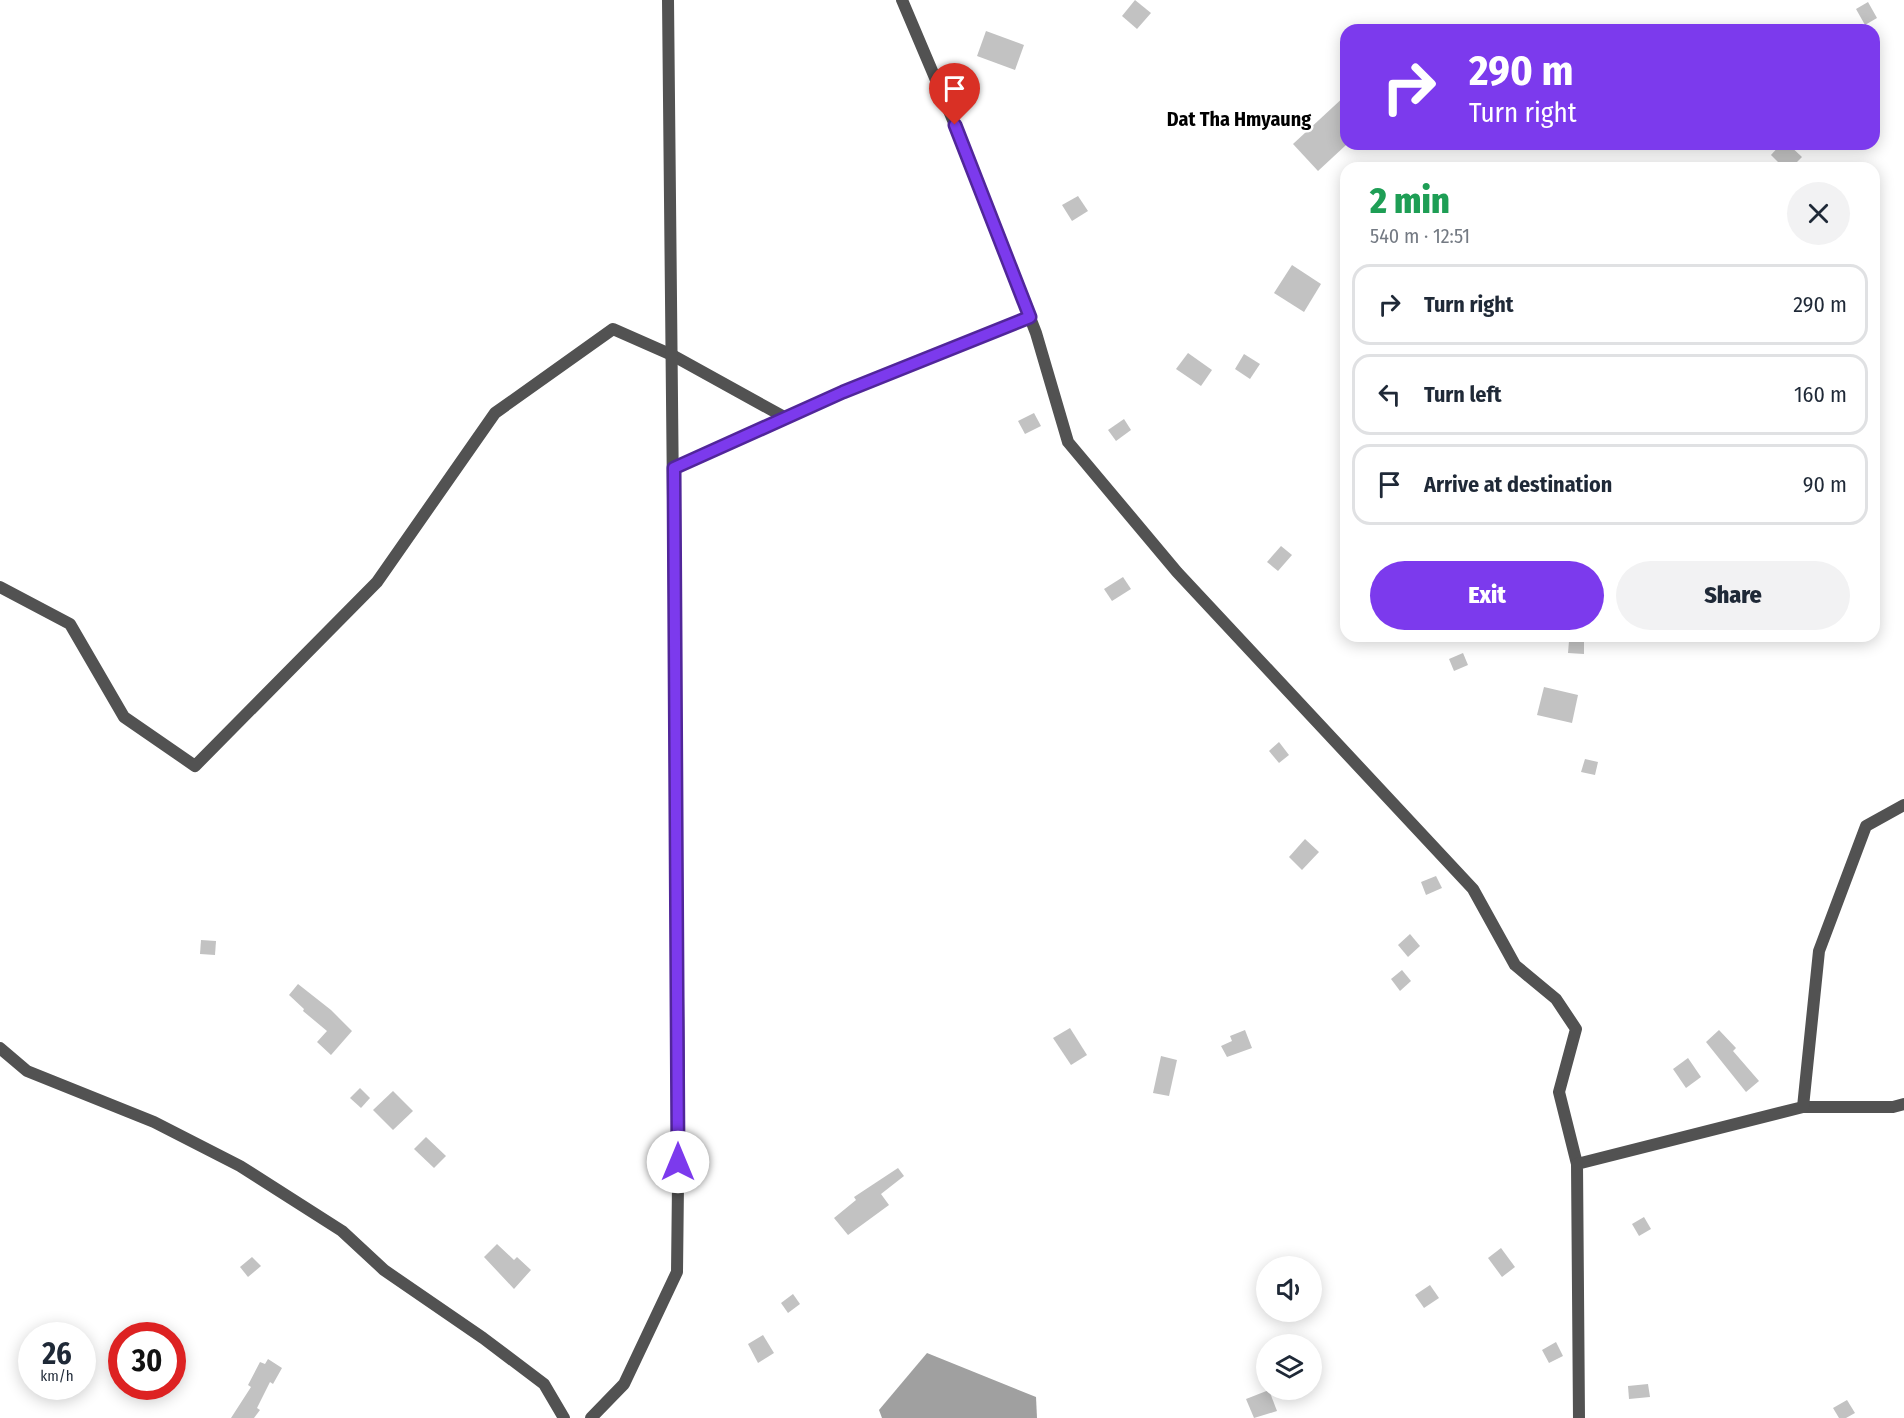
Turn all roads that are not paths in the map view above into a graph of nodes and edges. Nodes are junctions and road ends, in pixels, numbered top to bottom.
1 (668, 0) edge
2 (902, 0) edge
3 (1030, 317) junction
4 (672, 355) junction
5 (786, 418) junction
6 (674, 468) junction
7 (0, 587) edge
8 (1904, 805) edge
9 (0, 1048) edge
10 (1904, 1104) edge
11 (1803, 1107) junction
12 (1577, 1164) junction
13 (564, 1418) edge
14 (591, 1418) edge
15 (1579, 1418) edge

1 - 4 street
2 - 3 street
3 - 5 street
3 - 12 street
4 - 5 street
4 - 6 street
4 - 7 street
5 - 6 street
6 - 14 street
8 - 11 street
9 - 13 street
10 - 11 street
11 - 12 street
12 - 15 street

